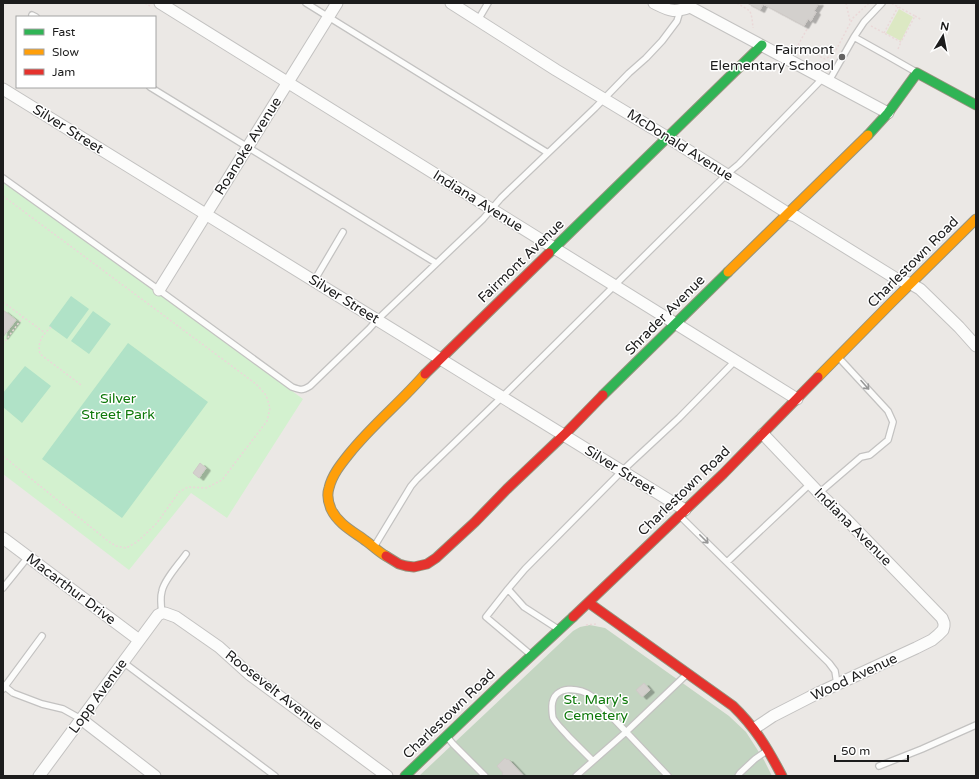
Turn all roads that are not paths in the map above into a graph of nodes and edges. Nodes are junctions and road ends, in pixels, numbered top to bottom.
1 (160, 3) edge
2 (306, 3) edge
3 (337, 3) edge
4 (451, 3) edge
5 (488, 3) edge
6 (654, 3) edge
7 (882, 3) edge
8 (674, 11) junction
9 (329, 17) junction
10 (478, 20) junction
11 (854, 37) junction
12 (762, 45) junction
13 (917, 73) junction
14 (826, 80) junction
15 (288, 82) junction
16 (152, 88) edge
17 (3, 89) edge
18 (605, 99) junction
19 (976, 105) edge
20 (888, 113) junction
21 (667, 137) junction
22 (248, 148) junction
23 (548, 153) junction
24 (727, 174) junction
25 (3, 178) edge
26 (491, 209) junction
27 (789, 213) junction
28 (206, 214) junction
29 (976, 219) edge
30 (343, 232) dead end
31 (554, 248) junction
32 (436, 264) junction
33 (314, 281) junction
34 (910, 284) junction
35 (614, 286) junction
36 (159, 290) junction
37 (377, 320) junction
38 (676, 324) junction
39 (976, 346) edge
40 (838, 356) junction
41 (440, 358) junction
42 (735, 361) junction
43 (502, 397) junction
44 (797, 399) junction
45 (763, 434) junction
46 (563, 435) junction
47 (622, 471) junction
48 (810, 484) junction
49 (819, 493) junction
50 (682, 513) junction
51 (3, 538) edge
52 (374, 547) junction
53 (186, 554) dead end
54 (28, 557) junction
55 (727, 562) junction
56 (3, 588) edge
57 (508, 589) junction
58 (589, 602) junction
59 (160, 614) junction
60 (943, 620) joint
61 (559, 630) junction
62 (42, 636) dead end
63 (140, 640) junction
64 (532, 655) junction
65 (123, 662) junction
66 (688, 673) junction
67 (837, 685) junction
68 (4, 687) edge
69 (81, 719) junction
70 (976, 725) edge
71 (755, 728) junction
72 (626, 732) junction
73 (447, 736) junction
74 (769, 750) junction
75 (593, 761) junction
76 (879, 766) dead end
77 (39, 776) edge
78 (155, 776) edge
79 (275, 776) edge
80 (387, 776) edge
81 (405, 776) edge
82 (485, 776) edge
83 (576, 776) edge
84 (668, 776) edge
85 (738, 776) edge
86 (782, 776) edge

1 - 15 street, Indiana Avenue
2 - 9 lane
3 - 9 street, Roanoke Avenue
4 - 10 street, McDonald Avenue
5 - 10 lane
6 - 8 street
7 - 11 lane
8 - 12 street
8 - 18 lane
9 - 15 street, Roanoke Avenue
9 - 23 lane
10 - 18 street, McDonald Avenue
11 - 13 lane
11 - 14 lane
12 - 14 street
12 - 21 street, Fairmont Avenue
13 - 19 street
13 - 20 street, Shrader Avenue
14 - 20 street
14 - 24 lane
15 - 22 street, Roanoke Avenue
15 - 26 street, Indiana Avenue
16 - 22 lane
17 - 28 street, Silver Street
18 - 21 street, McDonald Avenue
18 - 23 lane
20 - 27 street, Shrader Avenue
21 - 24 street, McDonald Avenue
21 - 31 street, Fairmont Avenue
22 - 28 street, Roanoke Avenue
22 - 32 lane
23 - 26 lane
24 - 27 street, McDonald Avenue
24 - 35 lane
25 - 36 lane
26 - 31 street, Indiana Avenue
26 - 32 lane
27 - 34 street, McDonald Avenue
27 - 38 street, Shrader Avenue
28 - 33 street, Silver Street
28 - 36 street, Roanoke Avenue
29 - 34 street, Charlestown Road
30 - 33 lane
31 - 35 street, Indiana Avenue
31 - 41 street, Fairmont Avenue
32 - 37 lane
33 - 37 street, Silver Street
34 - 39 street, McDonald Avenue
34 - 40 street, Charlestown Road
35 - 38 street, Indiana Avenue
35 - 43 lane
36 - 37 lane
37 - 41 street, Silver Street
38 - 42 street, Indiana Avenue
38 - 46 street, Shrader Avenue
40 - 44 street, Charlestown Road
40 -> 49 lane
41 - 43 street, Silver Street
41 - 52 street, Fairmont Avenue
42 - 44 street, Indiana Avenue
42 - 47 lane
43 - 46 street, Silver Street
43 - 52 lane
44 - 45 street, Charlestown Road
45 - 48 street, Indiana Avenue
45 - 50 street, Charlestown Road
46 - 47 street, Silver Street
46 - 52 street, Shrader Avenue
47 - 50 street, Silver Street
47 - 57 lane
48 - 49 street, Indiana Avenue
48 - 55 lane
49 - 60 street, Indiana Avenue
50 -> 55 lane
50 - 58 street, Charlestown Road
51 - 54 street, Macarthur Drive
53 - 59 lane
54 - 56 lane
54 - 63 street, Macarthur Drive
55 - 67 lane
57 - 61 lane
57 - 64 lane
58 - 61 street, Charlestown Road
58 - 66 street
59 - 63 street, Lopp Avenue
59 - 80 street, Roosevelt Avenue
60 - 67 street, Wood Avenue
61 - 64 street, Charlestown Road
62 - 68 lane
63 - 65 street, Lopp Avenue
64 - 73 street, Charlestown Road
65 - 69 street, Lopp Avenue
65 - 79 lane
66 - 71 street
66 - 72 lane
67 - 71 street, Wood Avenue
68 - 69 lane
69 - 77 street, Lopp Avenue
69 - 78 street
70 - 76 lane
71 - 74 street
72 - 75 lane
72 - 75 lane
72 - 84 lane
73 - 81 street, Charlestown Road
73 - 82 lane
74 - 85 lane
74 - 86 street
75 - 83 lane

